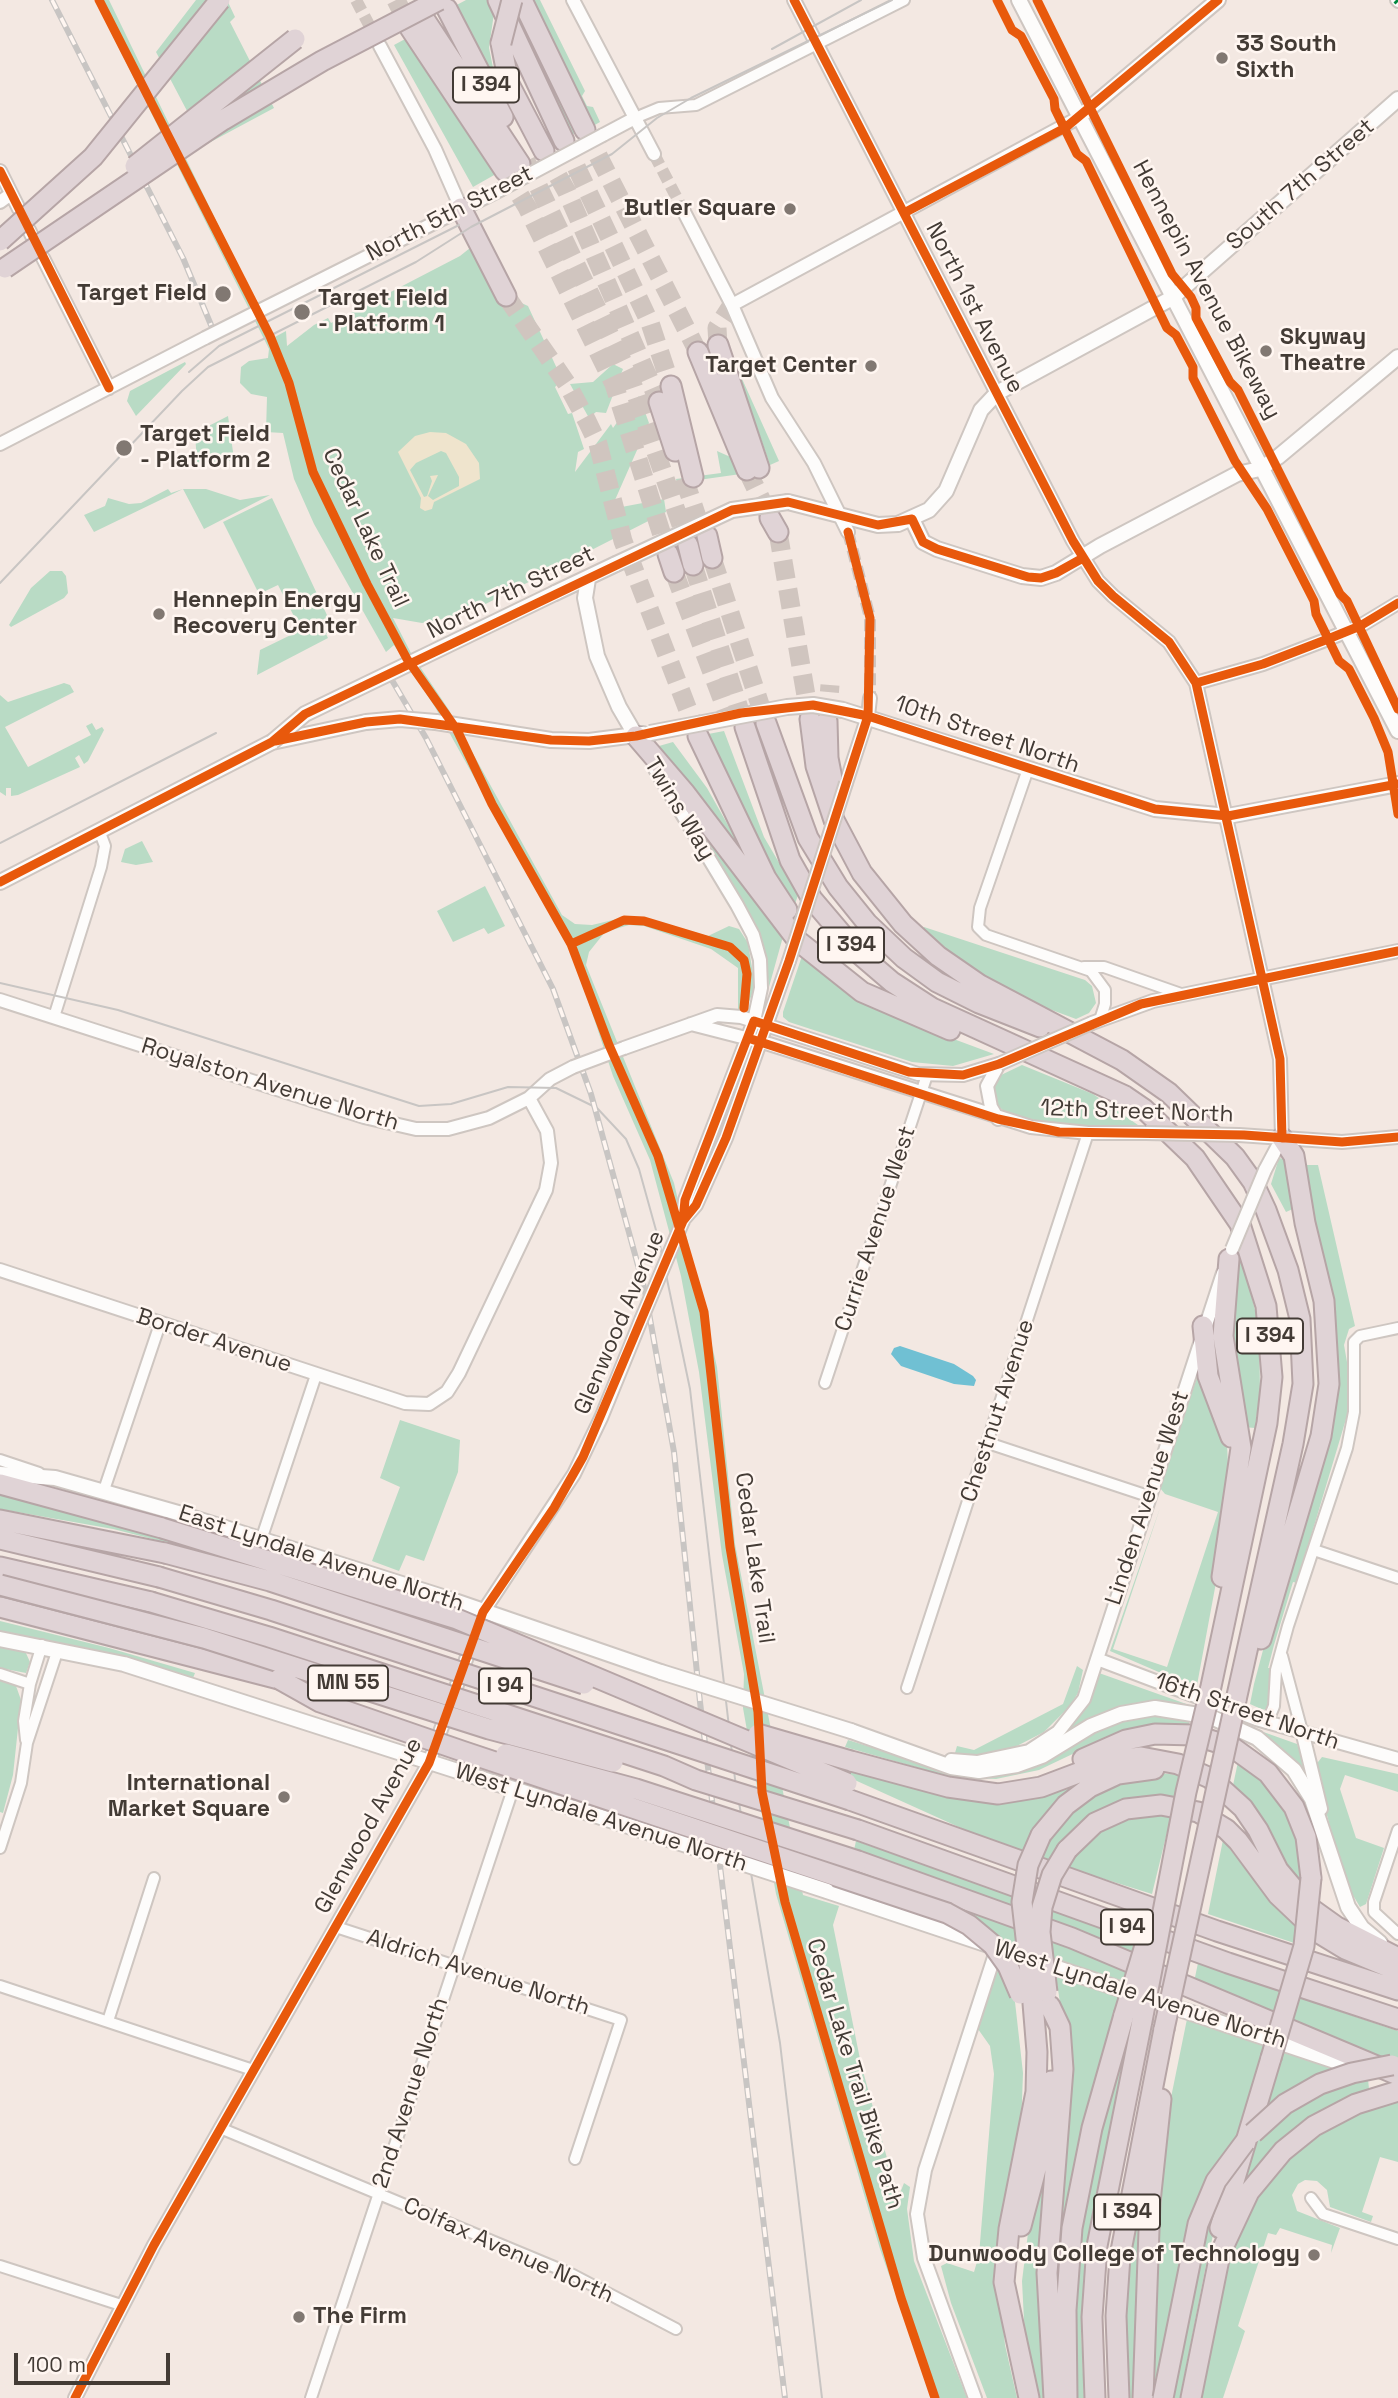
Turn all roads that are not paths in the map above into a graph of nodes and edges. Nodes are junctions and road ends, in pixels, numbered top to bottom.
1 (220, 0) edge
2 (498, 0) edge
3 (512, 0) edge
4 (522, 0) edge
5 (573, 0) edge
6 (794, 0) edge
7 (904, 0) edge
8 (1019, 0) edge
9 (1218, 0) edge
10 (443, 5) edge
11 (418, 24) tunnel mouth
12 (295, 39) dead end
13 (818, 44) junction
14 (380, 46) tunnel mouth
15 (1398, 99) edge
16 (635, 118) junction
17 (1078, 118) junction
18 (594, 132) junction
19 (564, 141) tunnel mouth
20 (544, 151) tunnel mouth
21 (654, 154) tunnel mouth
22 (0, 171) edge
23 (513, 171) junction
24 (11, 194) junction
25 (0, 202) edge
26 (461, 208) junction
27 (682, 208) tunnel mouth
28 (19, 209) dead end
29 (904, 213) junction
30 (0, 241) edge
31 (43, 258) dead end
32 (2, 270) edge
33 (506, 296) tunnel mouth
34 (1172, 298) junction
35 (732, 305) junction
36 (718, 345) tunnel mouth
37 (698, 352) tunnel mouth
38 (1398, 357) edge
39 (671, 386) tunnel mouth
40 (109, 388) junction
41 (996, 393) junction
42 (659, 402) tunnel mouth
43 (0, 444) edge
44 (1260, 469) junction
45 (840, 517) junction
46 (912, 519) junction
47 (848, 532) tunnel mouth
48 (700, 540) tunnel mouth
49 (1083, 558) junction
50 (703, 561) tunnel mouth
51 (588, 579) junction
52 (1398, 603) edge
53 (1346, 632) junction
54 (1196, 683) junction
55 (870, 698) tunnel mouth
56 (868, 716) junction
57 (827, 717) junction
58 (766, 723) tunnel mouth
59 (739, 728) tunnel mouth
60 (1398, 731) edge
61 (643, 734) junction
62 (698, 736) tunnel mouth
63 (272, 742) junction
64 (1028, 769) junction
65 (1398, 784) edge
66 (1228, 816) junction
67 (99, 830) junction
68 (0, 882) edge
69 (1398, 951) edge
70 (1084, 967) junction
71 (1263, 979) junction
72 (1184, 995) junction
73 (0, 1000) edge
74 (54, 1017) junction
75 (926, 1020) junction
76 (1096, 1022) junction
77 (760, 1023) junction
78 (691, 1024) junction
79 (748, 1038) junction
80 (761, 1042) junction
81 (1122, 1060) junction
82 (999, 1064) junction
83 (1061, 1067) junction
84 (927, 1075) junction
85 (921, 1094) junction
86 (529, 1098) junction
87 (998, 1119) junction
88 (1088, 1133) junction
89 (1398, 1137) edge
90 (1282, 1138) junction
91 (683, 1221) junction
92 (1230, 1254) junction
93 (0, 1270) edge
94 (160, 1324) junction
95 (1203, 1326) junction
96 (1398, 1328) edge
97 (316, 1375) junction
98 (825, 1383) dead end
99 (988, 1443) junction
100 (0, 1461) edge
101 (0, 1474) edge
102 (55, 1478) junction
103 (0, 1484) edge
104 (103, 1493) junction
105 (1148, 1496) junction
106 (1235, 1497) junction
107 (0, 1520) edge
108 (0, 1539) edge
109 (261, 1540) junction
110 (1314, 1550) junction
111 (0, 1567) edge
112 (1398, 1578) edge
113 (0, 1585) edge
114 (0, 1607) edge
115 (483, 1612) junction
116 (0, 1639) edge
117 (42, 1645) junction
118 (58, 1649) junction
119 (1282, 1656) junction
120 (1097, 1659) junction
121 (0, 1674) edge
122 (279, 1679) junction
123 (30, 1684) junction
124 (907, 1688) dead end
125 (1205, 1689) junction
126 (1236, 1699) junction
127 (1267, 1723) junction
128 (1303, 1735) junction
129 (27, 1743) junction
130 (933, 1759) junction
131 (1398, 1759) edge
132 (429, 1763) junction
133 (1210, 1778) junction
134 (696, 1780) junction
135 (513, 1789) junction
136 (849, 1791) junction
137 (972, 1791) junction
138 (4, 1820) edge
139 (1398, 1830) edge
140 (1326, 1834) junction
141 (0, 1848) edge
142 (154, 1878) dead end
143 (336, 1927) junction
144 (1398, 1934) edge
145 (997, 1948) junction
146 (1398, 1957) edge
147 (453, 1965) junction
148 (1398, 1971) edge
149 (0, 1986) edge
150 (1398, 1990) edge
151 (1037, 1996) junction
152 (1133, 2018) junction
153 (1398, 2019) edge
154 (108, 2021) junction
155 (1168, 2030) junction
156 (1398, 2065) edge
157 (253, 2070) junction
158 (1398, 2075) edge
159 (1398, 2091) edge
160 (220, 2128) junction
161 (575, 2159) dead end
162 (378, 2194) junction
163 (1311, 2198) dead end
164 (1224, 2230) junction
165 (1398, 2239) edge
166 (0, 2266) edge
167 (121, 2305) junction
168 (1012, 2314) junction
169 (676, 2329) dead end
170 (75, 2398) edge
171 (311, 2398) edge
172 (975, 2398) edge
173 (1029, 2398) edge
174 (1054, 2398) edge
175 (1068, 2398) edge
176 (1095, 2398) edge
177 (1119, 2398) edge
178 (1143, 2398) edge
179 (1163, 2398) edge
180 (1185, 2398) edge
181 (1191, 2398) edge

1 - 30 highway, bridge
2 - 19 highway
3 - 20 highway, I 394, bridge
4 - 18 highway
5 - 16 street
6 - 13 street, North 1st Avenue
7 - 13 street, North 5th Street
8 - 17 main road
9 - 17 main road
10 - 23 highway, I 394
10 - 32 highway, bridge
11 - 23 highway
12 - 32 highway, bridge
13 - 16 street, North 5th Street
13 - 29 street, North 1st Avenue
14 - 26 street
15 - 34 main road, South 7th Street
16 - 18 street, North 5th Street
16 - 21 street
17 - 29 street
17 - 34 main road
18 - 23 street, North 5th Street, bridge
22 - 24 street
23 - 26 street, North 5th Street
24 - 25 street
24 - 28 street
26 - 33 highway
26 - 40 street, North 5th Street, bridge
27 - 35 street
29 - 35 street
29 - 41 street, North 1st Avenue
31 - 40 street
34 - 41 main road, North 7th Street
34 - 44 main road
35 - 45 street
36 - 37 highway
38 - 44 main road
39 - 42 highway
40 - 43 street, North 5th Street
41 - 46 main road, North 7th Street
41 - 49 street, North 1st Avenue
44 - 49 main road
44 - 53 main road
45 - 46 main road, North 7th Street
45 - 47 street
45 - 51 main road, North 7th Street, bridge
46 - 49 main road
48 - 50 highway
49 - 54 street, North 1st Avenue
51 - 61 main road, Twins Way
51 - 63 main road, North 7th Street, bridge
52 - 53 street
53 - 54 street
53 - 60 main road
54 - 66 street, North 1st Avenue
55 - 56 street, Glenwood Avenue
56 - 57 main road, 10th Street North
56 - 64 main road, 10th Street North
56 - 77 street, Glenwood Avenue, bridge
57 - 61 main road, 10th Street North, bridge
57 - 81 highway
58 - 81 highway, I 394
59 - 83 highway, I 394
61 - 63 main road, 10th Street North, bridge
61 - 75 highway
61 - 77 street, Twins Way
62 - 75 highway
63 - 67 main road, North 7th Street
64 - 66 main road, 10th Street North
64 - 70 street
65 - 66 main road, 10th Street North
66 - 71 street, North 1st Avenue
67 - 68 main road, North 7th Street
67 - 74 street
69 - 71 street
70 - 72 street
70 - 76 street
71 - 72 street
71 - 90 street, North 1st Avenue
72 - 76 street
73 - 74 street, Royalston Avenue North
74 - 86 street, Royalston Avenue North
75 - 83 highway
76 - 82 street, bridge
77 - 78 street, Royalston Avenue North
77 - 79 street, Twins Way
77 - 80 street, Glenwood Avenue
77 - 84 street
78 - 79 street
78 - 86 street, Royalston Avenue North, bridge
79 - 80 street
79 - 91 street, Glenwood Avenue
80 - 85 street, 12th Street North
80 - 91 street, Glenwood Avenue
81 - 126 highway, I 394
82 - 84 street
82 - 87 street
83 - 125 highway, I 394
84 - 85 street, Currie Avenue West
85 - 87 street, 12th Street North
85 - 98 street, Currie Avenue West
86 - 97 street, Border Avenue
87 - 88 street, 12th Street North
88 - 90 street, 12th Street North, bridge
88 - 99 street, Chestnut Avenue
89 - 90 street, 12th Street North
90 - 92 street, Linden Avenue West, bridge
90 - 126 highway
91 - 115 street, Glenwood Avenue, bridge
92 - 95 street, Linden Avenue West
92 - 106 highway
93 - 94 street, Border Avenue
94 - 97 street, Border Avenue
94 - 104 street
95 - 105 street, Linden Avenue West
95 - 106 highway
96 - 110 street
97 - 109 street
99 - 105 street
99 - 124 street, Chestnut Avenue
100 - 102 street
101 - 102 main road, East Lyndale Avenue North
102 - 104 main road, East Lyndale Avenue North
103 - 136 highway, bridge
104 - 109 main road, East Lyndale Avenue North
105 - 120 street, Linden Avenue West
106 - 125 highway
107 - 137 highway, bridge
108 - 136 highway, I 94, bridge
109 - 115 main road, East Lyndale Avenue North
110 - 112 street
110 - 119 street
111 - 134 highway, I 94, bridge
113 - 134 highway, MN 55, bridge
114 - 122 highway
115 - 130 main road, East Lyndale Avenue North, bridge
115 - 132 street, Glenwood Avenue
116 - 117 main road, West Lyndale Avenue North
117 - 118 main road, West Lyndale Avenue North
117 - 123 street
118 - 129 street
118 - 132 main road, West Lyndale Avenue North
119 - 127 street
119 - 128 street
120 - 127 street, 16th Street North
120 - 130 street, Linden Avenue West
121 - 123 street
122 - 151 highway, bridge
122 - 158 highway, bridge
123 - 129 street
125 - 152 highway, bridge
126 - 155 highway, I 394, bridge
127 - 128 street, 16th Street North
128 - 131 street, 16th Street North
128 - 140 street
129 - 138 street
130 - 140 main road, East Lyndale Avenue North
132 - 135 main road, West Lyndale Avenue North
132 - 143 street, Glenwood Avenue
133 - 137 highway
133 - 146 highway
133 - 151 highway, bridge
134 - 153 highway, I 94, bridge
135 - 145 main road, West Lyndale Avenue North, bridge
135 - 147 street, 2nd Avenue North
136 - 150 highway, I 94
137 - 164 highway, bridge
138 - 141 street
139 - 144 street
140 - 146 main road, East Lyndale Avenue North
142 - 154 street
143 - 147 street, Aldrich Avenue North
143 - 157 street, Glenwood Avenue
145 - 158 main road, West Lyndale Avenue North
145 - 172 street
147 - 161 street, Aldrich Avenue North
147 - 162 street, 2nd Avenue North
148 - 151 highway, bridge
149 - 154 street
151 - 168 highway
151 - 168 highway
151 - 174 highway
152 - 175 highway
152 - 176 highway, I 394
154 - 157 street
155 - 177 highway, I 394
155 - 178 highway
156 - 179 highway, bridge
157 - 160 street, Glenwood Avenue
159 - 164 highway
160 - 162 street, Colfax Avenue North
160 - 167 street, Glenwood Avenue
162 - 169 street, Colfax Avenue North
162 - 171 street, 2nd Avenue North
163 - 165 street
164 - 180 highway
164 - 181 highway
166 - 167 street
167 - 170 street, Glenwood Avenue
168 - 173 highway

